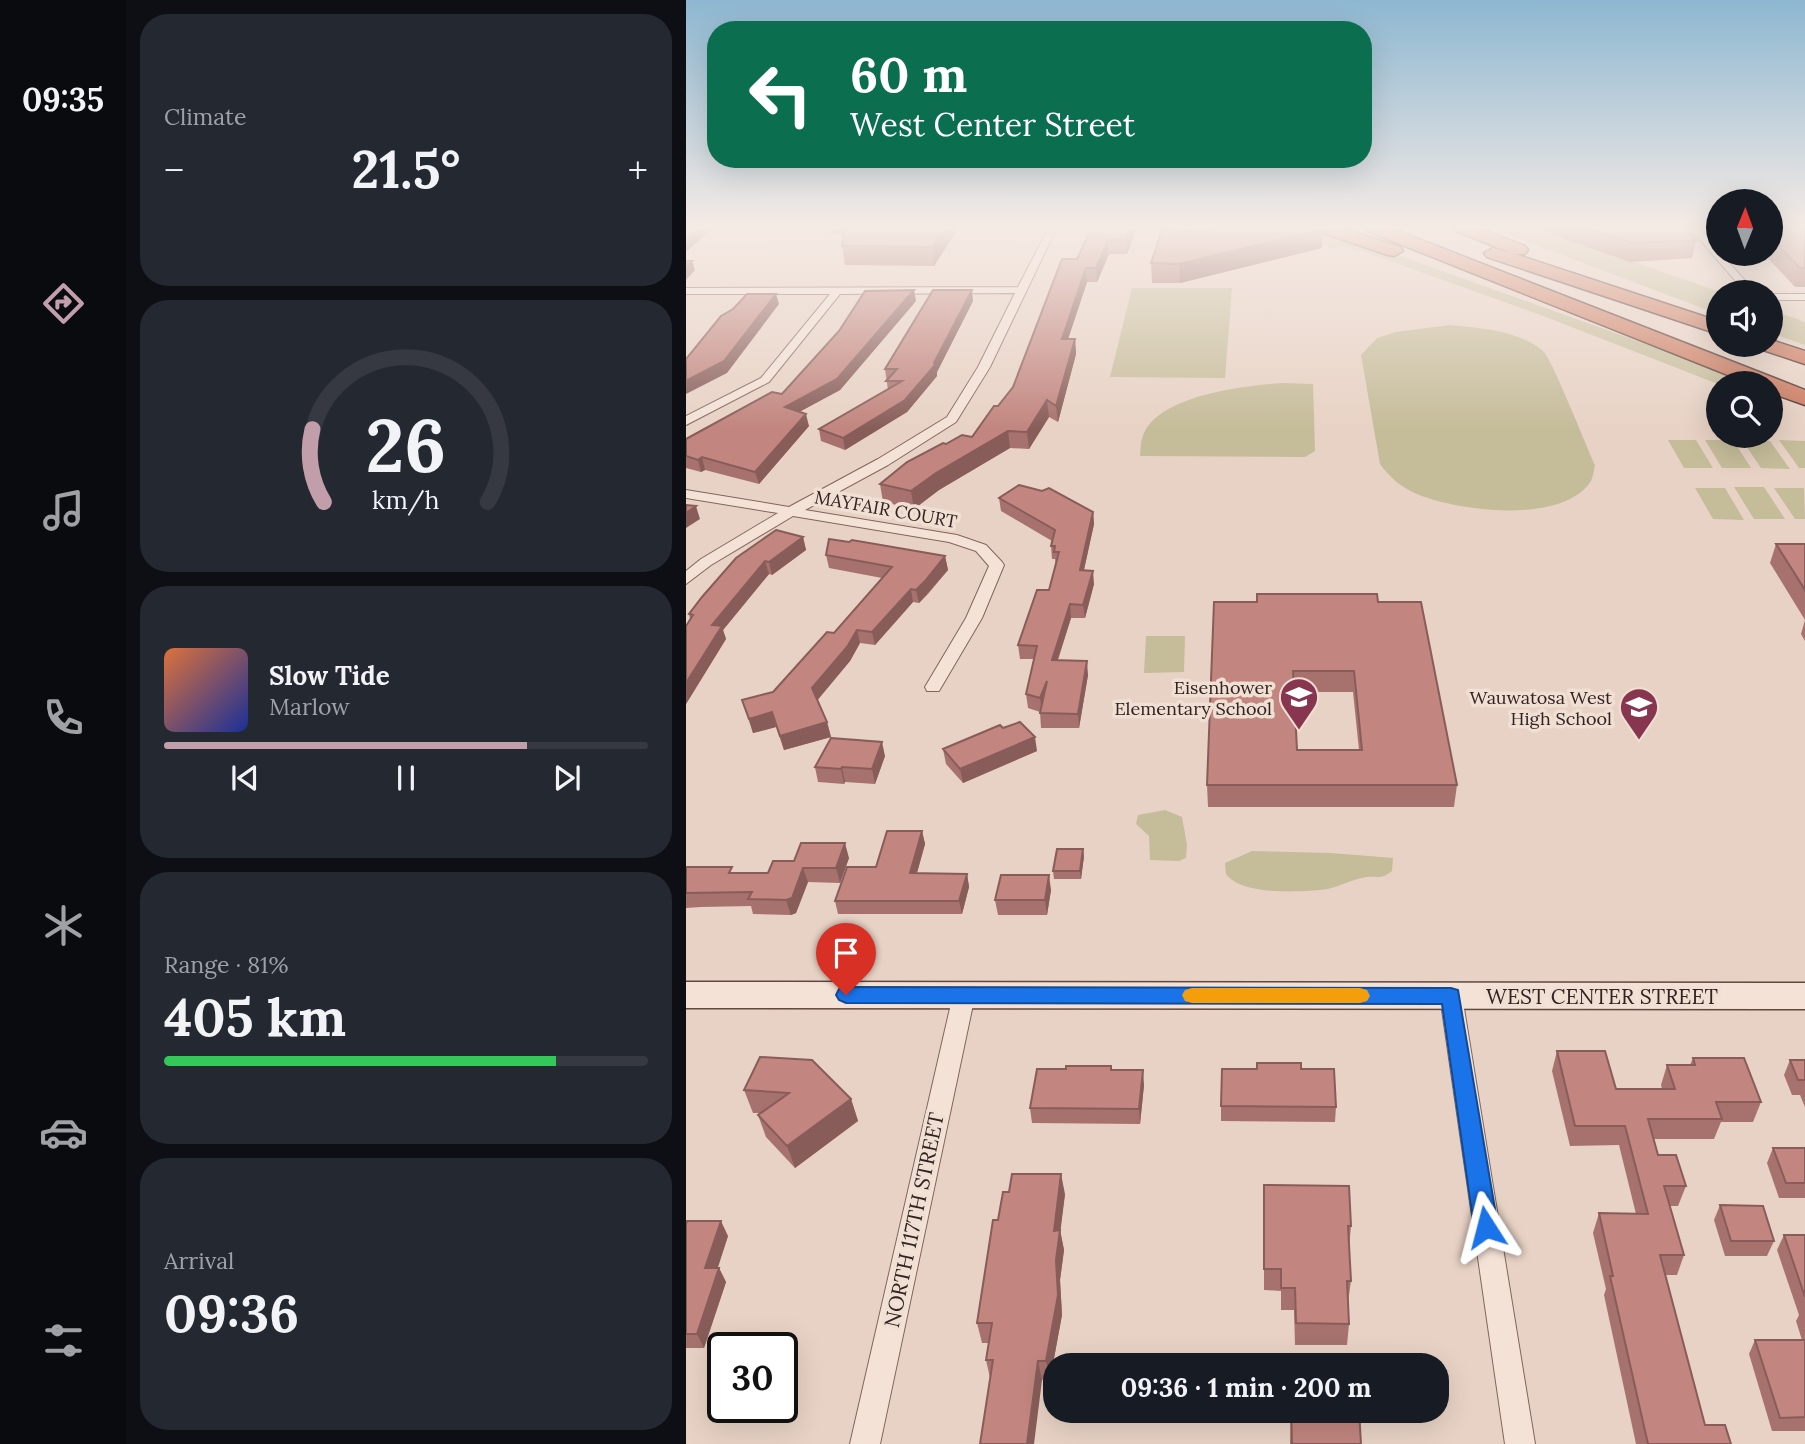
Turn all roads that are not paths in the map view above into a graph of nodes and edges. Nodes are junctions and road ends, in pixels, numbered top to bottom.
1 (834, 294) edge
2 (1018, 294) edge
3 (1513, 294) edge
4 (1541, 294) edge
5 (1619, 294) edge
6 (1630, 294) edge
7 (1783, 297) edge
8 (1805, 297) edge
9 (1687, 317) junction
10 (1706, 324) edge
11 (1642, 335) junction
12 (1783, 350) edge
13 (1805, 358) edge
14 (1735, 371) edge
15 (1783, 389) edge
16 (1805, 398) edge
17 (686, 421) edge
18 (686, 494) edge
19 (790, 512) junction
20 (686, 579) edge
21 (933, 687) dead end
22 (686, 995) edge
23 (964, 995) junction
24 (1451, 996) junction
25 (1805, 996) edge
26 (865, 1444) edge
27 (1520, 1444) edge

1 - 17 street
2 - 19 street
3 - 11 highway
4 - 11 highway
5 - 9 highway
6 - 9 highway
7 - 8 street
9 - 10 highway
11 - 14 highway
12 - 13 highway
15 - 16 highway
18 - 19 street
19 - 20 street
19 - 21 street, MAYFAIR COURT
22 - 23 street, WEST CENTER STREET
23 - 24 street, WEST CENTER STREET
23 - 26 street, NORTH 117TH STREET
24 - 25 street, WEST CENTER STREET
24 - 27 street

